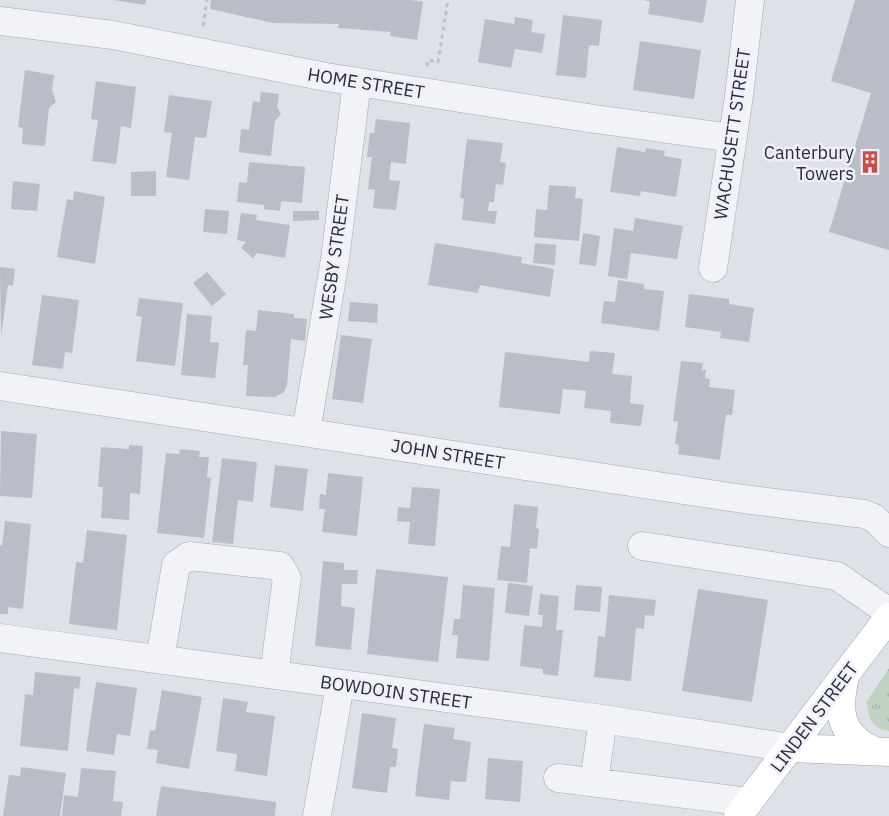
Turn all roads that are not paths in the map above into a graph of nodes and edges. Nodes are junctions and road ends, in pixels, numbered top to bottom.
1 (750, 0) edge
2 (0, 22) edge
3 (357, 82) junction
4 (732, 138) junction
5 (713, 268) dead end
6 (0, 386) edge
7 (306, 432) junction
8 (889, 533) edge
9 (642, 546) dead end
10 (889, 612) edge
11 (889, 617) edge
12 (0, 638) edge
13 (160, 659) junction
14 (274, 674) junction
15 (845, 677) junction
16 (340, 685) junction
17 (603, 719) junction
18 (791, 748) junction
19 (881, 752) edge
20 (558, 778) dead end
21 (594, 782) junction
22 (743, 809) edge
23 (318, 816) edge

1 - 4 street, WACHUSETT STREET
2 - 3 street, HOME STREET
3 - 4 street, HOME STREET
3 - 7 street, WESBY STREET
4 - 5 street, WACHUSETT STREET
6 - 7 street, JOHN STREET
7 - 8 street, JOHN STREET
9 - 10 street
11 - 15 main road, LINDEN STREET
12 - 13 street, BOWDOIN STREET
13 - 14 street, BOWDOIN STREET
13 - 14 street
14 - 16 street, BOWDOIN STREET
15 - 18 main road, LINDEN STREET
15 - 19 main road
16 - 17 street, BOWDOIN STREET
16 - 23 street
17 - 18 street, BOWDOIN STREET
17 - 21 street
18 - 19 main road
18 - 22 main road, LINDEN STREET
20 - 21 street
21 - 22 street

